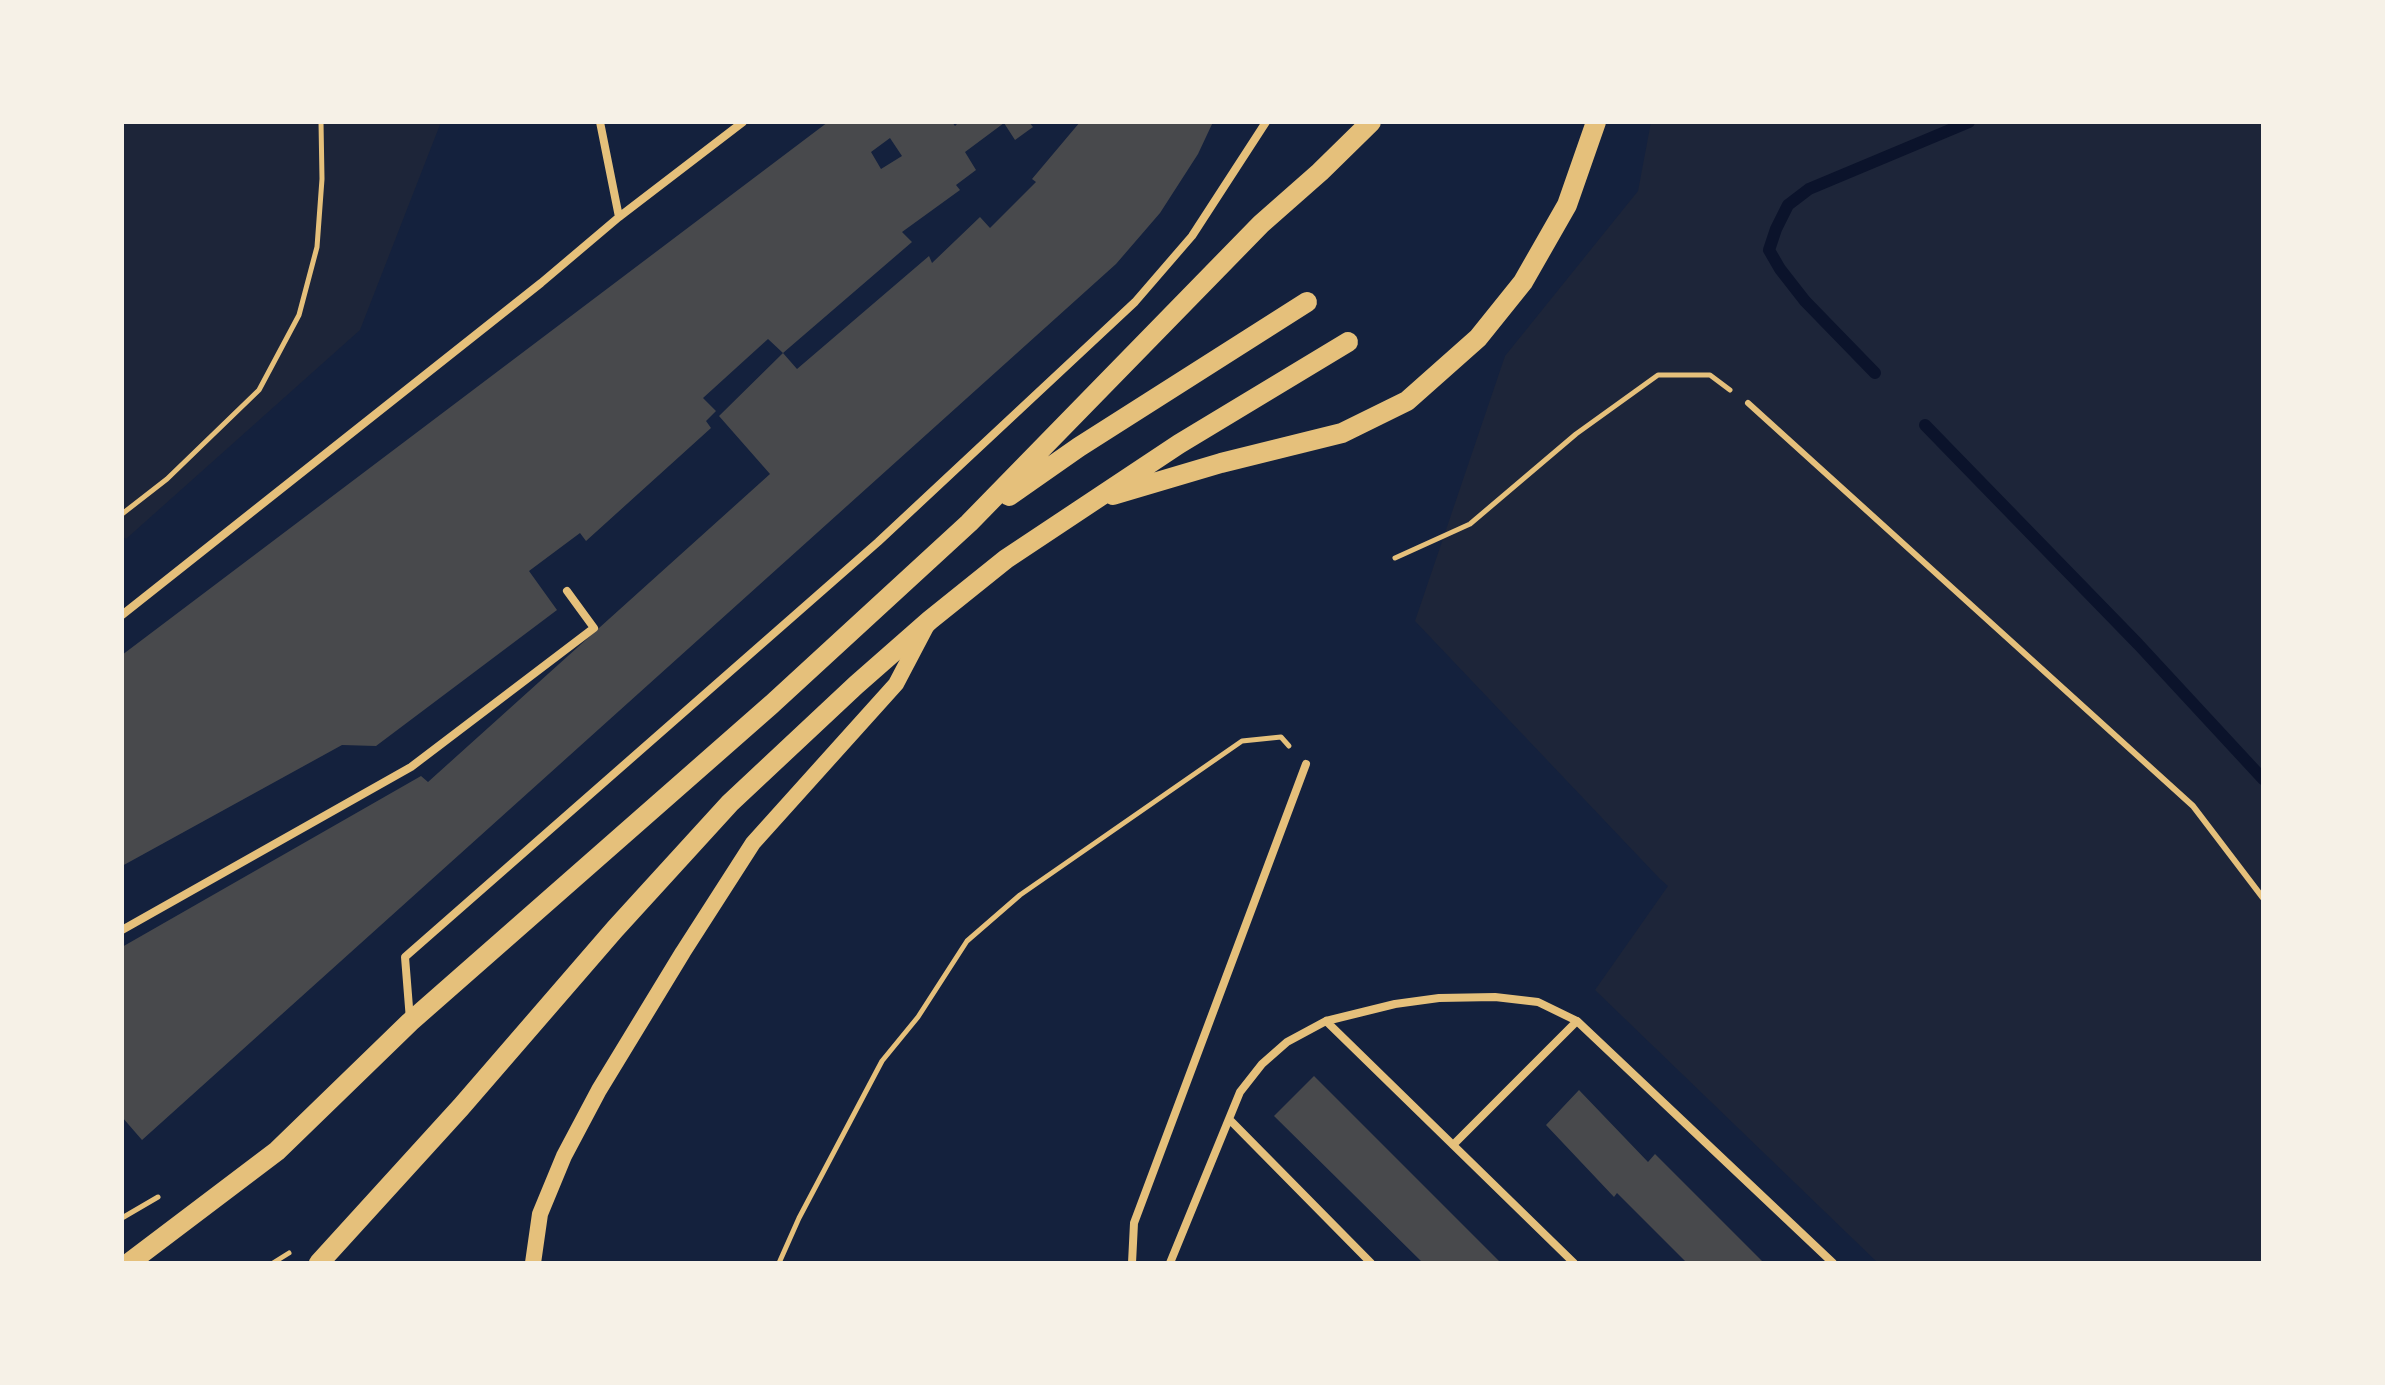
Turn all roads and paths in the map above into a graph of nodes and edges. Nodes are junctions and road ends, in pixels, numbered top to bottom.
1 (321, 122) edge
2 (600, 122) edge
3 (743, 122) edge
4 (1266, 122) edge
5 (1371, 122) edge
6 (1596, 122) edge
7 (619, 217) junction
8 (1307, 302) dead end
9 (1348, 342) dead end
10 (1748, 403) joint
11 (1090, 502) junction
12 (122, 514) edge
13 (969, 523) junction
14 (1395, 558) dead end
15 (567, 591) dead end
16 (122, 615) edge
17 (930, 620) junction
18 (1306, 764) joint
19 (2263, 898) edge
20 (122, 930) edge
21 (1326, 1021) junction
22 (1577, 1021) junction
23 (410, 1022) junction
24 (1229, 1119) junction
25 (1453, 1145) junction
26 (158, 1197) dead end
27 (122, 1218) edge
28 (129, 1263) edge
29 (319, 1263) edge
30 (533, 1263) edge
31 (779, 1263) edge
32 (1132, 1263) edge
33 (1170, 1263) edge
34 (1371, 1263) edge
35 (1574, 1263) edge
36 (1833, 1263) edge

1 - 12 path
2 - 7 street
3 - 7 street
4 - 23 street
5 - 13 main road
6 - 11 main road
7 - 16 street
8 - 13 main road
9 - 11 main road
10 - 14 path
10 - 19 lane
11 - 17 main road
13 - 23 main road
15 - 20 street
17 - 29 main road
17 - 30 main road
18 - 31 path
18 - 32 street
21 - 22 street
21 - 24 street
21 - 25 street
22 - 25 street
22 - 36 street
23 - 28 main road
24 - 33 street
24 - 34 street
25 - 35 street
26 - 27 path

